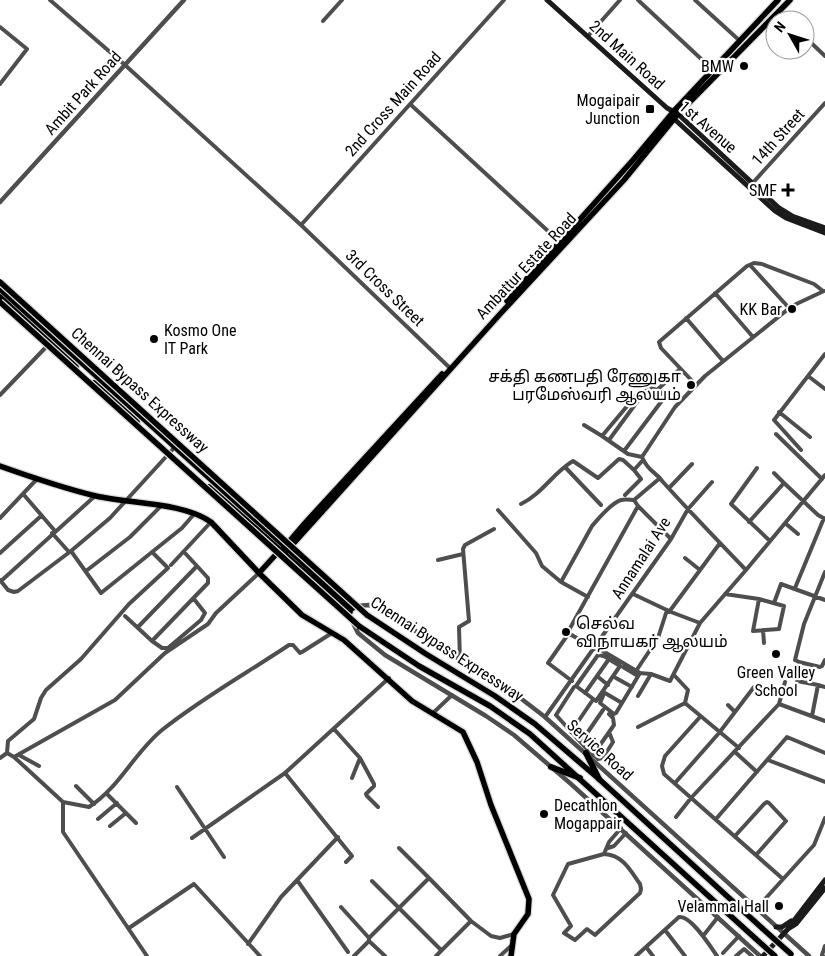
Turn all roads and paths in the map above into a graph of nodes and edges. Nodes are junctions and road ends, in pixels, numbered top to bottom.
1 (50, 0) edge
2 (184, 0) edge
3 (342, 0) edge
4 (504, 0) edge
5 (547, 0) edge
6 (620, 0) edge
7 (638, 0) edge
8 (695, 0) edge
9 (776, 0) edge
10 (790, 0) edge
11 (781, 10) edge
12 (323, 21) dead end
13 (765, 26) edge
14 (0, 27) edge
15 (588, 36) junction
16 (740, 41) junction
17 (815, 46) edge
18 (825, 56) edge
19 (125, 65) junction
20 (713, 70) junction
21 (0, 84) edge
22 (825, 103) edge
23 (410, 104) junction
24 (667, 108) joint
25 (674, 115) junction
26 (751, 186) junction
27 (0, 202) edge
28 (301, 225) junction
29 (825, 228) edge
30 (825, 233) edge
31 (562, 244) junction
32 (750, 265) junction
33 (0, 282) edge
34 (0, 289) edge
35 (824, 291) edge
36 (715, 293) junction
37 (0, 297) edge
38 (0, 302) edge
39 (789, 308) junction
40 (686, 318) junction
41 (753, 337) junction
42 (53, 340) junction
43 (825, 354) edge
44 (723, 361) junction
45 (450, 368) junction
46 (680, 369) junction
47 (808, 376) junction
48 (633, 378) dead end
49 (696, 385) junction
50 (646, 386) junction
51 (824, 389) edge
52 (657, 390) junction
53 (0, 395) edge
54 (779, 412) junction
55 (584, 425) dead end
56 (776, 434) dead end
57 (602, 436) junction
58 (810, 437) dead end
59 (609, 440) junction
60 (172, 450) junction
61 (802, 450) dead end
62 (624, 451) junction
63 (642, 458) junction
64 (692, 464) dead end
65 (0, 466) edge
66 (565, 467) junction
67 (757, 468) dead end
68 (634, 470) junction
69 (774, 473) dead end
70 (823, 477) edge
71 (660, 478) junction
72 (37, 479) junction
73 (712, 482) dead end
74 (784, 483) junction
75 (669, 488) junction
76 (24, 495) junction
77 (625, 495) dead end
78 (96, 496) junction
79 (634, 500) junction
80 (802, 501) junction
81 (126, 502) junction
82 (521, 504) dead end
83 (601, 505) dead end
84 (161, 506) junction
85 (638, 506) junction
86 (688, 509) junction
87 (498, 510) dead end
88 (195, 513) junction
89 (41, 516) junction
90 (0, 518) edge
91 (825, 518) edge
92 (211, 522) junction
93 (749, 522) junction
94 (785, 523) junction
95 (494, 529) dead end
96 (54, 532) junction
97 (798, 534) dead end
98 (671, 539) junction
99 (770, 541) junction
100 (720, 543) junction
101 (284, 550) junction
102 (70, 552) junction
103 (152, 552) junction
104 (184, 552) junction
105 (0, 554) edge
106 (463, 554) junction
107 (685, 558) dead end
108 (438, 560) dead end
109 (171, 565) dead end
110 (197, 566) junction
111 (700, 570) junction
112 (746, 570) junction
113 (86, 571) junction
114 (825, 572) edge
115 (259, 573) junction
116 (0, 581) edge
117 (561, 582) junction
118 (794, 588) junction
119 (633, 594) junction
120 (725, 594) junction
121 (815, 596) junction
122 (588, 597) junction
123 (194, 599) junction
124 (759, 600) junction
125 (825, 600) edge
126 (774, 603) junction
127 (352, 610) junction
128 (668, 611) junction
129 (125, 616) dead end
130 (700, 623) junction
131 (138, 627) junction
132 (763, 630) junction
133 (332, 633) junction
134 (569, 633) junction
135 (152, 641) junction
136 (764, 643) dead end
137 (596, 648) junction
138 (610, 658) junction
139 (460, 661) junction
140 (825, 661) edge
141 (623, 666) junction
142 (586, 671) junction
143 (638, 674) junction
144 (651, 674) junction
145 (674, 675) junction
146 (596, 677) junction
147 (389, 678) junction
148 (616, 678) junction
149 (798, 681) dead end
150 (571, 682) junction
151 (785, 682) dead end
152 (608, 685) junction
153 (818, 685) junction
154 (632, 687) junction
155 (754, 687) dead end
156 (825, 687) edge
157 (574, 688) junction
158 (584, 693) junction
159 (605, 693) junction
160 (452, 695) junction
161 (638, 696) dead end
162 (592, 701) junction
163 (622, 703) junction
164 (685, 703) junction
165 (779, 704) junction
166 (728, 705) dead end
167 (551, 710) junction
168 (604, 710) junction
169 (735, 712) junction
170 (433, 713) junction
171 (556, 715) junction
172 (812, 716) junction
173 (700, 717) junction
174 (546, 718) junction
175 (825, 721) edge
176 (638, 727) dead end
177 (334, 729) junction
178 (572, 732) junction
179 (609, 732) junction
180 (719, 733) junction
181 (580, 742) junction
182 (739, 748) junction
183 (735, 752) junction
184 (7, 753) junction
185 (825, 753) edge
186 (590, 754) junction
187 (19, 755) junction
188 (14, 757) junction
189 (0, 758) edge
190 (360, 758) junction
191 (768, 760) junction
192 (39, 766) dead end
193 (551, 767) junction
194 (757, 772) junction
195 (285, 773) junction
196 (352, 778) dead end
197 (580, 778) junction
198 (599, 779) junction
199 (825, 782) edge
200 (675, 783) junction
201 (76, 786) dead end
202 (177, 787) dead end
203 (107, 794) junction
204 (691, 798) junction
205 (63, 802) junction
206 (117, 803) junction
207 (94, 804) junction
208 (378, 807) dead end
209 (126, 813) junction
210 (676, 817) dead end
211 (825, 818) edge
212 (98, 819) dead end
213 (716, 819) junction
214 (136, 823) dead end
215 (110, 826) dead end
216 (621, 828) junction
217 (206, 829) junction
218 (626, 833) junction
219 (735, 836) junction
220 (338, 837) junction
221 (192, 838) dead end
222 (399, 848) dead end
223 (608, 848) junction
224 (604, 854) junction
225 (756, 855) junction
226 (224, 857) dead end
227 (346, 862) dead end
228 (429, 878) junction
229 (783, 879) junction
230 (297, 880) junction
231 (825, 880) edge
232 (372, 881) dead end
233 (825, 888) edge
234 (341, 908) dead end
235 (399, 908) junction
236 (756, 909) junction
237 (718, 917) junction
238 (471, 921) junction
239 (792, 921) junction
240 (129, 928) junction
241 (776, 928) junction
242 (788, 928) junction
243 (665, 930) junction
244 (514, 934) junction
245 (783, 934) junction
246 (703, 936) junction
247 (739, 936) junction
248 (369, 939) junction
249 (248, 944) junction
250 (511, 946) junction
251 (825, 946) edge
252 (646, 947) junction
253 (441, 950) junction
254 (348, 952) dead end
255 (723, 953) dead end
256 (683, 954) edge
257 (792, 955) edge
258 (147, 956) edge
259 (260, 956) edge
260 (354, 956) edge
261 (385, 956) edge
262 (436, 956) edge
263 (500, 956) edge
264 (510, 956) edge
265 (636, 956) edge
266 (653, 956) edge
267 (677, 956) edge
268 (718, 956) edge
269 (736, 956) edge
270 (752, 956) edge
271 (761, 956) edge
272 (775, 956) edge
273 (810, 956) edge
274 (823, 956) edge

1 - 19 street, 3rd Cross Street
2 - 19 street, Ambit Park Road
3 - 12 street
4 - 23 street, 2nd Cross Main Road
5 - 15 main road, 2nd Main Road
6 - 15 street
7 - 20 street
8 - 16 street
9 - 16 main road, Ambattur Estate Road
10 - 11 main road, Ambattur Estate Road
13 - 25 main road, Ambattur Estate Road
14 - 21 street
15 - 24 main road, 2nd Main Road
16 - 20 main road, Ambattur Estate Road
17 - 18 street
19 - 27 street, Ambit Park Road
19 - 28 street, 3rd Cross Street
20 - 25 main road, Ambattur Estate Road
22 - 26 street, 14th Street
23 - 28 street, 2nd Cross Main Road
23 - 31 street
24 - 25 main road, 1st Avenue
25 - 26 main road, 1st Avenue
25 - 31 main road, Ambattur Estate Road
26 - 29 main road, 1st Avenue
26 - 30 main road, 1st Avenue
28 - 45 street, 3rd Cross Street
31 - 45 main road, Ambattur Estate Road
32 - 35 street
32 - 36 street
32 - 39 street
33 - 198 main road, Chennai Bypass Expressway, bridge
34 - 42 main road
35 - 39 street
36 - 40 street
36 - 41 street
37 - 42 main road
38 - 197 main road, Chennai Bypass Expressway, bridge
39 - 41 street
40 - 44 street
40 - 46 street
41 - 44 street
42 - 53 street
42 - 60 main road
43 - 47 street
44 - 49 street
45 - 101 main road, Ambattur Estate Road
46 - 49 street
46 - 52 street
47 - 51 street
47 - 54 street
48 - 50 street
49 - 63 street
50 - 52 street
50 - 57 street
50 - 59 street
52 - 62 street
54 - 58 street
54 - 61 street
55 - 57 street
56 - 70 street
57 - 59 street
59 - 62 street
60 - 81 street
60 - 101 main road
62 - 63 street
63 - 68 street
63 - 71 street
64 - 75 street
65 - 72 main road
66 - 68 street
66 - 82 street
66 - 83 street
67 - 93 street
68 - 77 street
69 - 74 street
70 - 80 street
71 - 75 street
71 - 79 street
72 - 76 street
72 - 78 main road
73 - 86 street, Annamalai Ave
74 - 80 street
74 - 93 street
75 - 86 street
76 - 89 street
76 - 90 street
78 - 81 main road
78 - 96 street
79 - 85 street
79 - 117 street
80 - 91 street
80 - 94 street
81 - 84 main road
81 - 102 street
84 - 88 main road
84 - 113 street
85 - 98 street
85 - 122 street
86 - 98 street, Annamalai Ave
86 - 100 street
87 - 117 street
88 - 92 main road
88 - 103 street
89 - 96 street
89 - 105 street
91 - 118 street
92 - 104 street
92 - 115 main road
93 - 99 street
94 - 97 street
94 - 99 street
95 - 106 street
96 - 102 street
96 - 116 street
98 - 119 street, Annamalai Ave
99 - 112 street
100 - 111 street
100 - 112 street
101 - 115 main road, Ambattur Estate Road
101 - 127 main road
102 - 113 street
102 - 116 street
103 - 113 street
103 - 184 street
104 - 109 street
104 - 110 street
106 - 108 street
106 - 139 street
107 - 111 street
110 - 123 street
110 - 131 street
111 - 128 street
112 - 120 street
114 - 121 street
115 - 133 main road
115 - 187 street
117 - 122 street
118 - 121 street
118 - 126 street
119 - 128 street
119 - 137 street, Annamalai Ave
120 - 124 street
120 - 130 street
121 - 125 street
121 - 140 street
122 - 134 street
123 - 135 street
123 - 135 street
124 - 126 street
124 - 132 street
126 - 132 street
127 - 139 street, Service Road
127 - 160 street
128 - 130 street
128 - 143 street
129 - 131 street
130 - 145 street
131 - 135 street
132 - 136 street
133 - 147 main road
133 - 203 street
134 - 137 street
134 - 150 street
137 - 138 street
137 - 150 street, Annamalai Ave
138 - 141 street
138 - 142 street
138 - 146 street
138 - 152 street
139 - 174 street, Service Road
141 - 143 street
141 - 148 street
142 - 146 street
142 - 158 street
143 - 144 street
143 - 154 street
144 - 145 street
144 - 161 street
145 - 164 street
146 - 152 street
146 - 158 street
147 - 170 main road
147 - 177 street
148 - 154 street
148 - 159 street
149 - 153 street
150 - 157 street
150 - 167 street, Annamalai Ave
151 - 165 street
152 - 158 street
153 - 156 street
153 - 172 street
154 - 163 street
155 - 169 street
157 - 162 street
157 - 171 street
159 - 163 street
159 - 163 street
160 - 170 street
160 - 193 street
162 - 168 street
162 - 178 street
164 - 173 street
164 - 176 street
165 - 172 street
165 - 182 street
166 - 169 street
167 - 171 street
167 - 174 street, Annamalai Ave
168 - 179 street
168 - 181 street
169 - 180 street
170 - 244 main road
171 - 178 street
172 - 175 street
173 - 180 street
173 - 200 street
174 - 186 street, Service Road
177 - 190 street
177 - 195 street
178 - 181 street
179 - 186 street
179 - 186 street
180 - 182 street
180 - 200 street
181 - 186 street
182 - 183 street
183 - 194 street
183 - 204 street
184 - 188 street
184 - 189 street
185 - 191 street
186 - 198 highway
186 - 236 street, Service Road
187 - 188 street
187 - 192 street
188 - 205 street
190 - 196 street
190 - 208 street
191 - 194 street
191 - 199 street
193 - 197 highway
193 - 216 street
194 - 213 street
195 - 217 street
195 - 220 street
197 - 272 main road, Chennai Bypass Expressway, bridge
198 - 257 main road, Chennai Bypass Expressway, bridge
200 - 204 street
201 - 207 street
202 - 217 street
203 - 206 street
203 - 207 street
204 - 210 street
204 - 213 street
205 - 207 street
205 - 240 street
206 - 209 street
206 - 212 street
209 - 214 street
209 - 215 street
211 - 229 street
213 - 219 street
216 - 218 street
216 - 223 street
217 - 221 street
217 - 226 street
218 - 223 street
218 - 237 street
219 - 225 street
219 - 225 street
220 - 227 street
220 - 230 street
222 - 228 street
223 - 224 street
224 - 224 street
225 - 229 street
228 - 235 street
228 - 238 street
229 - 236 street
230 - 249 street
230 - 254 street
231 - 239 main road
232 - 235 street
233 - 242 main road
234 - 248 street
235 - 248 street
235 - 253 street
236 - 241 street, Service Road
237 - 246 street
237 - 247 street
238 - 244 street
238 - 253 street
239 - 241 main road
239 - 242 main road
240 - 249 street
240 - 258 street
241 - 245 street, Service Road
242 - 245 main road
243 - 246 street
243 - 252 street
243 - 256 street
244 - 250 main road
245 - 271 main road
245 - 273 street, Service Road
246 - 268 street
247 - 255 street
247 - 271 street
248 - 260 street
248 - 261 street
249 - 259 street
250 - 263 street
250 - 264 main road
251 - 274 street
252 - 265 street
252 - 266 street
253 - 262 street
256 - 267 street
269 - 270 street

